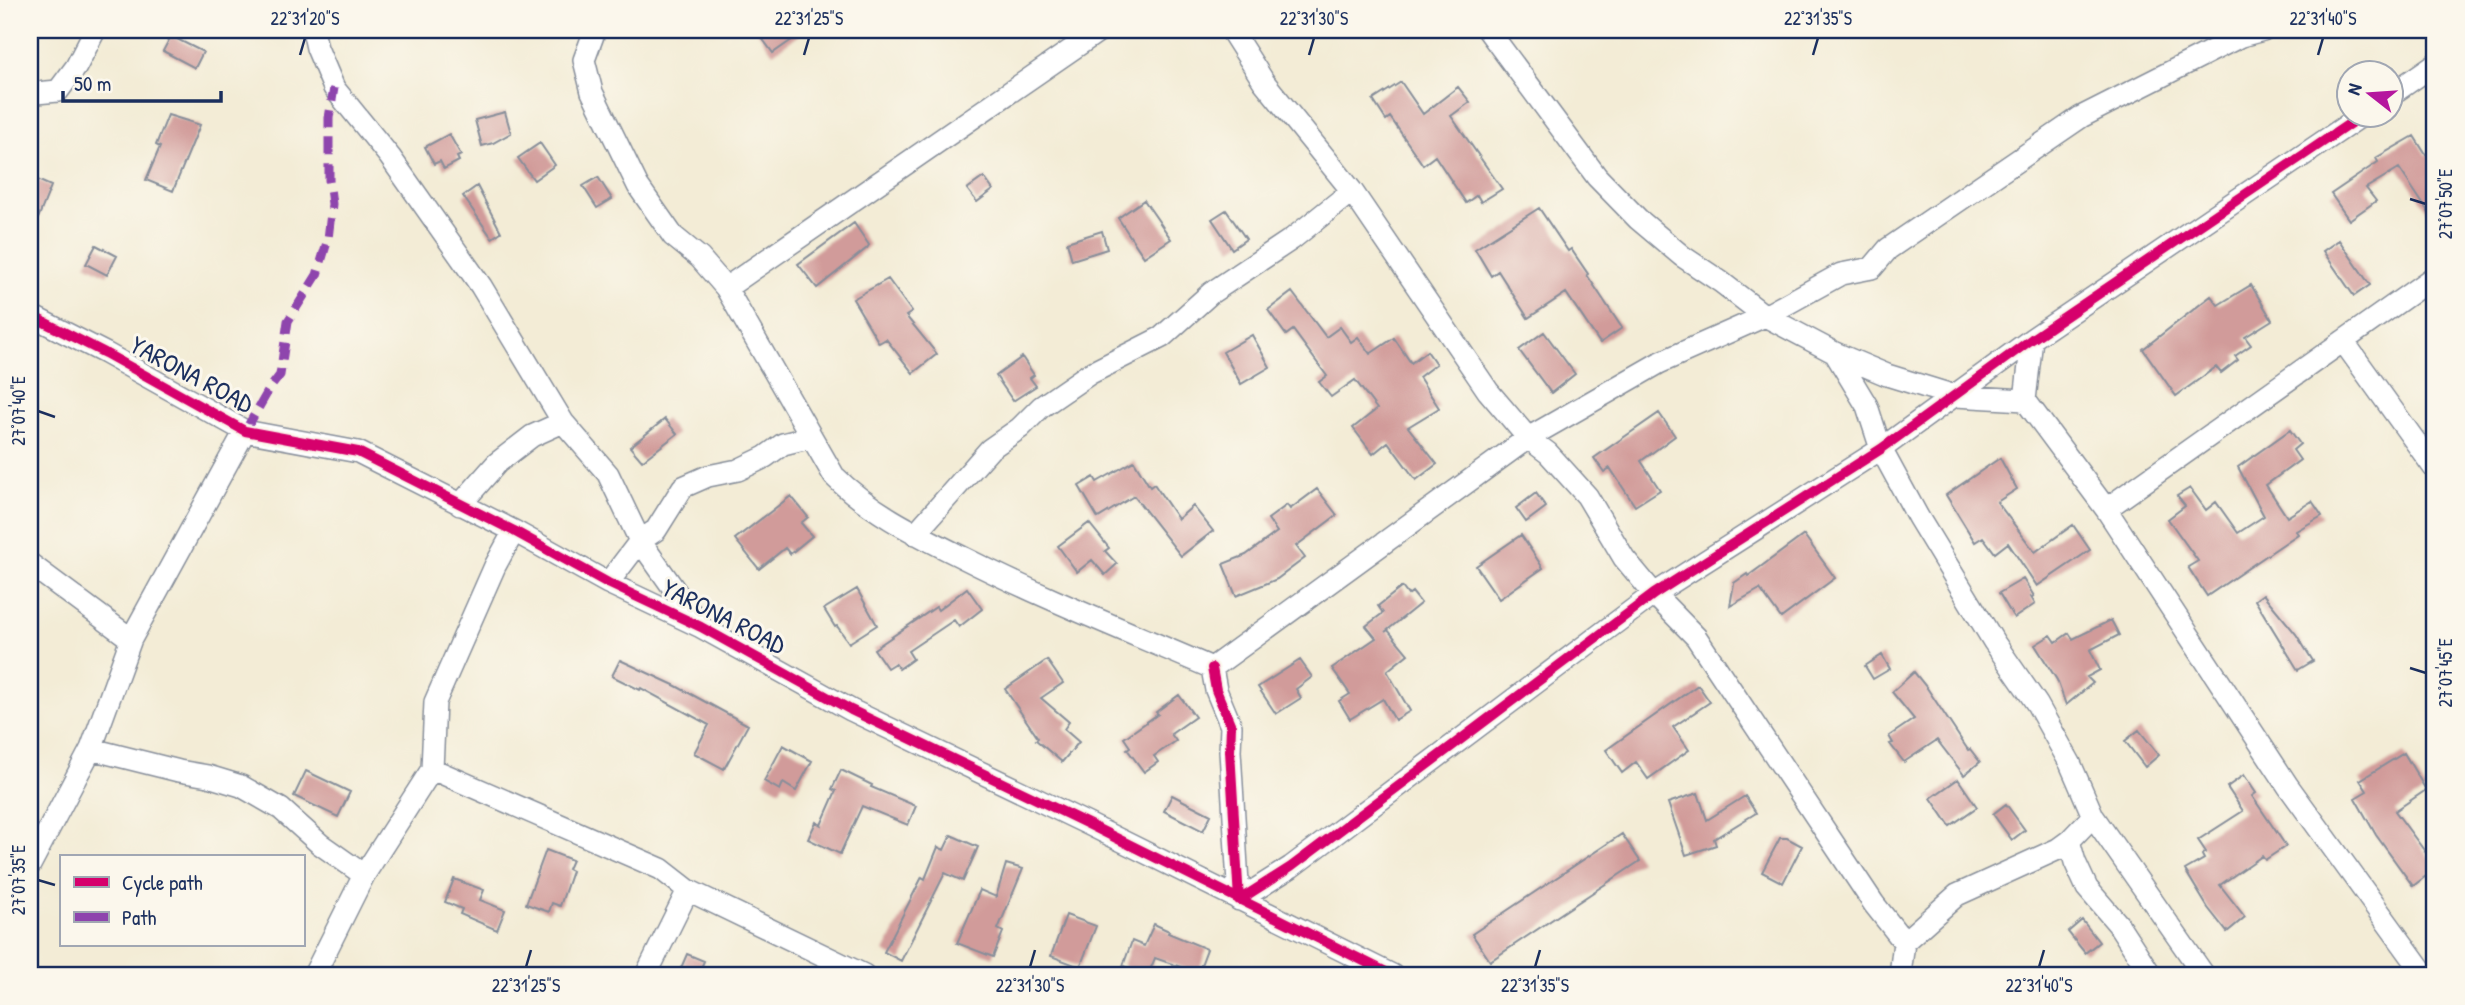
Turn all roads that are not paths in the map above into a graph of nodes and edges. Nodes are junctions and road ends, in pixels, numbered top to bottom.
1 (95, 30) edge
2 (313, 30) edge
3 (595, 30) edge
4 (1100, 30) edge
5 (1231, 30) edge
6 (1488, 30) edge
7 (2263, 30) edge
8 (2435, 64) edge
9 (2406, 84) edge
10 (30, 89) edge
11 (2340, 130) edge
12 (1352, 191) junction
13 (2435, 275) edge
14 (726, 288) junction
15 (30, 315) edge
16 (1765, 316) junction
17 (2032, 339) junction
18 (2343, 341) junction
19 (1835, 353) junction
20 (1955, 396) junction
21 (2025, 400) junction
22 (563, 422) junction
23 (245, 431) junction
24 (811, 437) junction
25 (1528, 438) junction
26 (1881, 449) junction
27 (2435, 469) edge
28 (460, 505) junction
29 (2106, 509) junction
30 (514, 531) junction
31 (915, 534) junction
32 (640, 541) junction
33 (30, 564) edge
34 (608, 583) junction
35 (1654, 594) junction
36 (701, 627) junction
37 (131, 639) junction
38 (1212, 668) junction
39 (91, 749) junction
40 (432, 769) junction
41 (2093, 816) junction
42 (2070, 841) junction
43 (30, 865) edge
44 (364, 875) junction
45 (688, 890) junction
46 (1239, 900) junction
47 (1904, 942) junction
48 (314, 975) edge
49 (646, 975) edge
50 (864, 975) edge
51 (1392, 975) edge
52 (1900, 975) edge
53 (2151, 975) edge
54 (2204, 975) edge
55 (2425, 975) edge

1 - 10 street
2 - 22 street
3 - 14 street
4 - 14 street
5 - 12 street
6 - 16 street
7 - 16 street
8 - 9 street
11 - 17 street
12 - 25 street
12 - 31 street
13 - 18 street
14 - 24 street
15 - 23 street, YARONA ROAD
16 - 19 street
16 - 25 street
17 - 20 street
17 - 21 street
18 - 27 street
18 - 29 street
19 - 20 street
19 - 26 street
20 - 21 street
20 - 26 street
21 - 29 street
22 - 28 street
22 - 32 street
23 - 28 street, YARONA ROAD
23 - 37 street
24 - 31 street
24 - 32 street
25 - 35 street
25 - 38 street
26 - 35 street
26 - 41 street
28 - 30 street, YARONA ROAD
29 - 55 street
30 - 34 street, YARONA ROAD
30 - 40 street
31 - 38 street
32 - 34 street
32 - 36 street
33 - 37 street
34 - 36 street, YARONA ROAD
35 - 46 street
35 - 47 street
36 - 46 street, YARONA ROAD
37 - 39 street
38 - 46 street
39 - 43 street
39 - 44 street
40 - 44 street
40 - 45 street
41 - 42 street
41 - 54 street
42 - 47 street
42 - 53 street
44 - 48 street
45 - 49 street
45 - 50 street
46 - 51 street, YARONA ROAD
47 - 52 street

